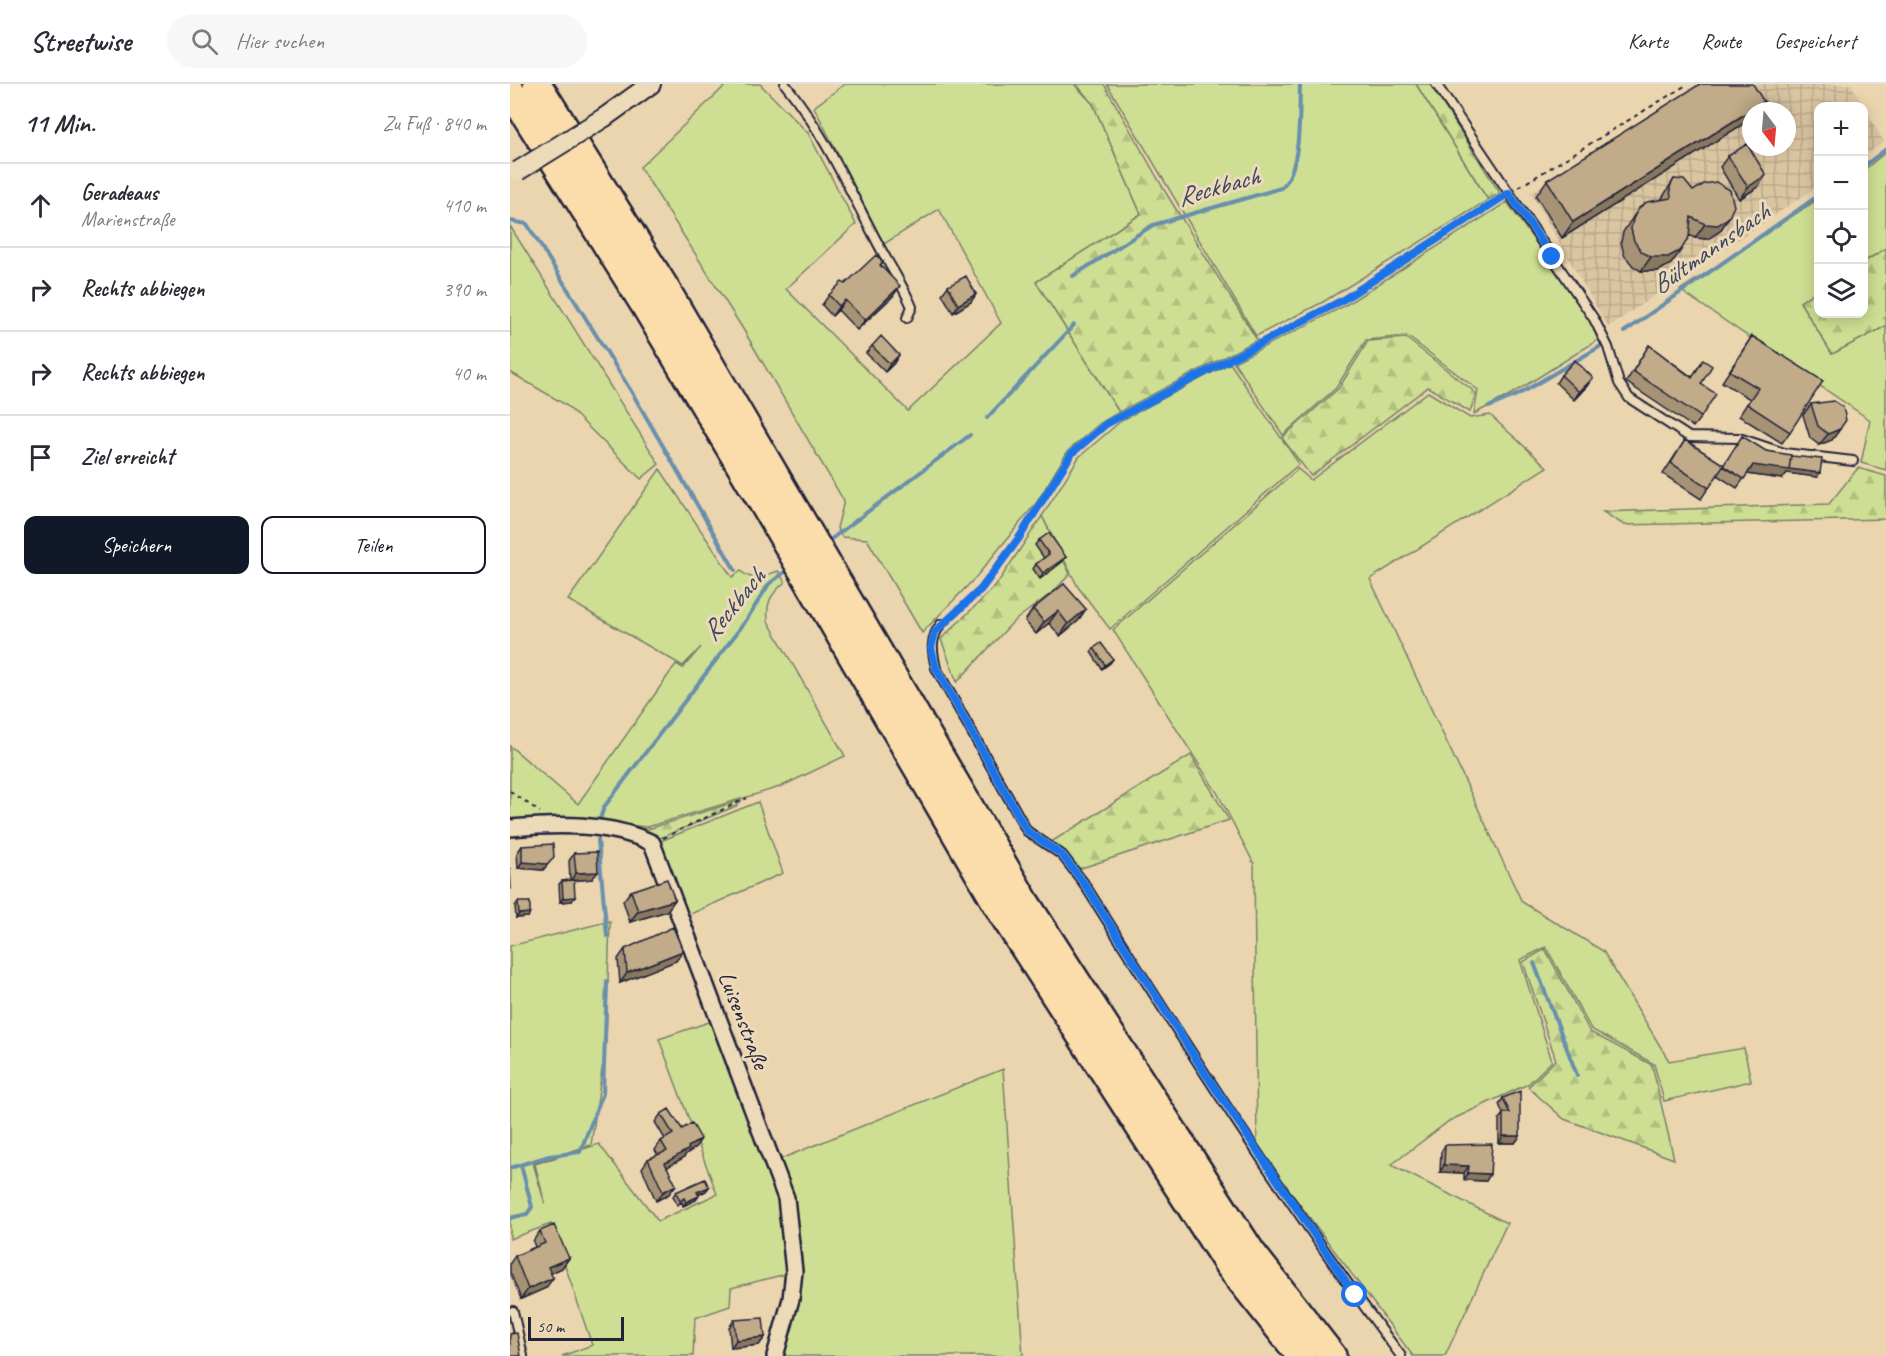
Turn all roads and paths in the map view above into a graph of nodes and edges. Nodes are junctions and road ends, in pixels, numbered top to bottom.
1 (537, 84) edge
2 (651, 84) edge
3 (785, 84) edge
4 (1436, 84) edge
5 (1688, 84) edge
6 (510, 90) edge
7 (514, 173) edge
8 (1509, 193) junction
9 (907, 318) dead end
10 (1853, 461) dead end
11 (802, 543) junction
12 (817, 568) junction
13 (941, 624) joint
14 (510, 791) edge
15 (747, 798) dead end
16 (557, 824) junction
17 (510, 828) edge
18 (652, 843) junction
19 (513, 1311) dead end
20 (523, 1356) edge
21 (775, 1356) edge
22 (1301, 1356) edge
23 (1332, 1356) edge
24 (1401, 1356) edge

1 - 11 highway
2 - 7 street, bridge
3 - 9 lane
4 - 8 lane
5 - 8 path
6 - 11 highway
8 - 10 lane
8 - 13 path
11 - 12 highway
12 - 22 highway
12 - 23 highway
13 - 24 lane
14 - 16 path
15 - 18 path
16 - 17 street
16 - 18 street
18 - 21 street, Luisenstraße
19 - 20 lane

